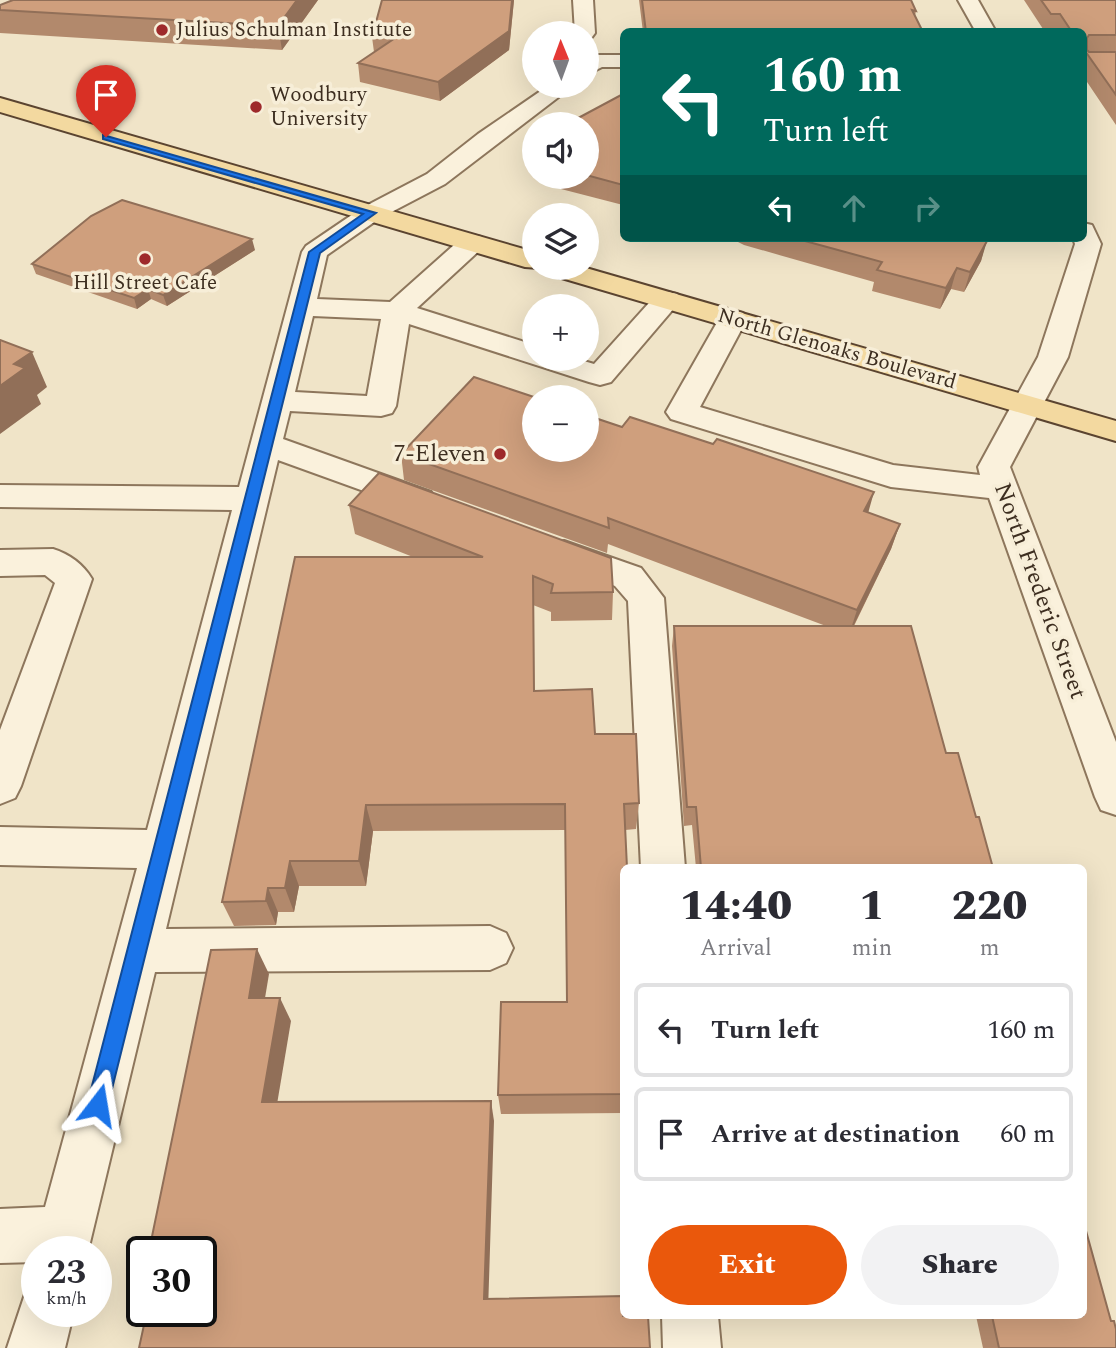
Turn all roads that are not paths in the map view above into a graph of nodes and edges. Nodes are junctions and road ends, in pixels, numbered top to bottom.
1 (583, 0) edge
2 (968, 0) edge
3 (584, 21) edge
4 (984, 28) edge
5 (620, 61) edge
6 (599, 64) edge
7 (545, 98) edge
8 (0, 105) edge
9 (371, 213) junction
10 (1087, 241) edge
11 (472, 243) junction
12 (522, 258) edge
13 (599, 280) edge
14 (667, 300) junction
15 (301, 307) junction
16 (397, 311) junction
17 (733, 319) junction
18 (522, 351) edge
19 (584, 371) edge
20 (277, 401) junction
21 (1029, 405) junction
22 (1116, 430) edge
23 (267, 443) junction
24 (1002, 488) junction
25 (0, 496) edge
26 (252, 499) junction
27 (447, 510) edge
28 (538, 544) edge
29 (0, 563) edge
30 (17, 692) edge
31 (0, 786) edge
32 (1116, 797) edge
33 (0, 846) edge
34 (163, 849) junction
35 (663, 864) edge
36 (490, 948) dead end
37 (137, 951) junction
38 (0, 1236) edge
39 (65, 1236) edge
40 (21, 1238) edge
41 (690, 1319) edge
42 (42, 1327) edge
43 (36, 1348) edge
44 (691, 1348) edge

1 - 3 street
2 - 4 street
5 - 6 street
7 - 9 street
8 - 9 main road
9 - 11 main road
9 - 15 street
10 - 21 street, North Frederic Street
11 - 12 main road
11 - 16 street
13 - 14 main road, North Glenoaks Boulevard
14 - 17 main road, North Glenoaks Boulevard
14 - 19 street
15 - 16 street
15 - 20 street
16 - 18 street
16 - 20 street
17 - 21 main road, North Glenoaks Boulevard
17 - 24 street
20 - 23 street
21 - 22 main road, North Glenoaks Boulevard
21 - 24 street, North Frederic Street
23 - 26 street
23 - 27 street
24 - 32 street, North Frederic Street
25 - 26 street
26 - 34 street
28 - 35 street
29 - 30 street
30 - 31 street
33 - 34 street
34 - 37 street
36 - 37 street
37 - 39 street
38 - 40 street
41 - 44 street
42 - 43 street

